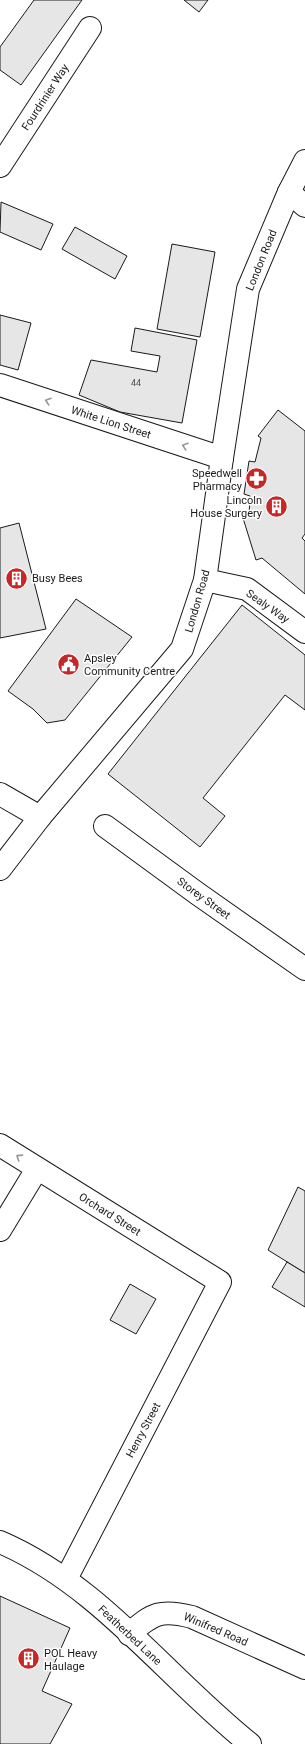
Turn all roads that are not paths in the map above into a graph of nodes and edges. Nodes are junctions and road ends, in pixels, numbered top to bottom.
1 (90, 28) dead end
2 (305, 161) edge
3 (0, 166) edge
4 (289, 192) junction
5 (305, 206) edge
6 (0, 386) edge
7 (222, 458) junction
8 (205, 580) junction
9 (305, 632) edge
10 (0, 794) edge
11 (40, 818) junction
12 (105, 826) dead end
13 (0, 870) edge
14 (305, 969) edge
15 (0, 1145) edge
16 (37, 1169) junction
17 (0, 1230) edge
18 (220, 1282) joint
19 (0, 1542) edge
20 (66, 1579) junction
21 (129, 1634) junction
22 (305, 1668) edge
23 (250, 1744) edge

1 - 3 street, Fourdrinier Way
2 - 4 street, London Road
4 - 5 street
4 - 7 street, London Road
7 -> 6 street, White Lion Street
7 - 8 street, London Road
8 - 9 street, Sealy Way
8 - 11 street, London Road
10 - 11 street
11 - 13 street, London Road
12 - 14 street, Storey Street
16 -> 15 street, Orchard Street
16 - 17 street
16 - 18 street, Orchard Street
18 - 20 street, Henry Street
19 - 20 street, Featherbed Lane
20 - 21 street, Featherbed Lane
21 - 22 street, Winifred Road
21 - 23 street, Featherbed Lane

